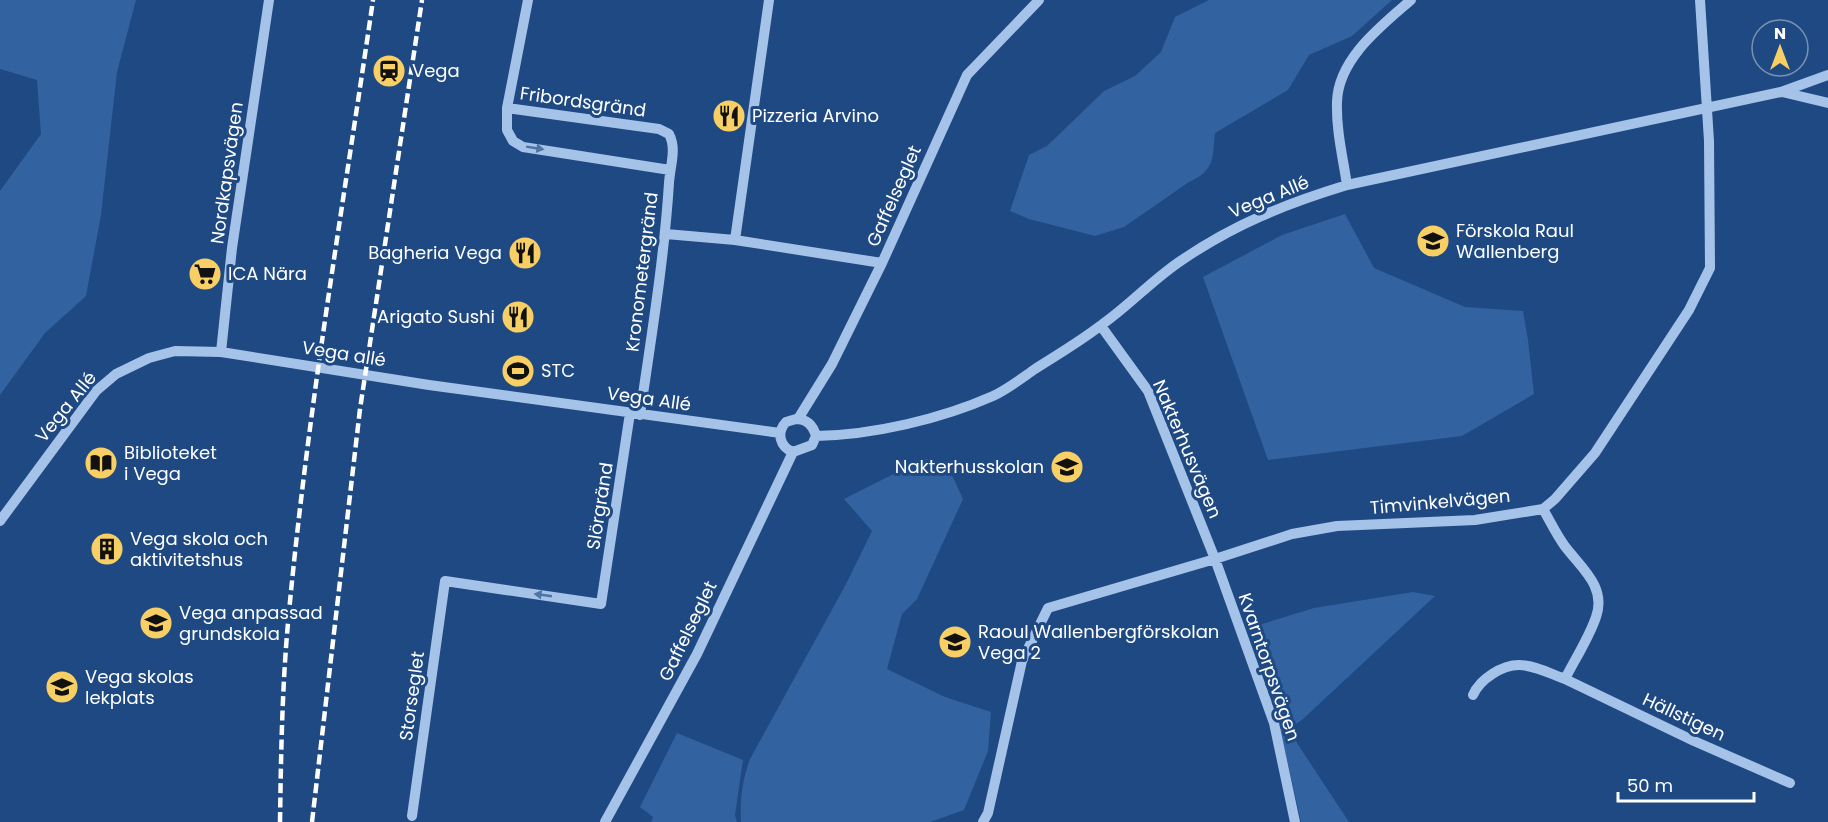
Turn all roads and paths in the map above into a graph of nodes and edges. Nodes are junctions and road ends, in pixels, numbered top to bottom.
1 (268, 0) edge
2 (528, 0) edge
3 (769, 0) edge
4 (1039, 0) edge
5 (1411, 0) edge
6 (1700, 0) edge
7 (1828, 75) edge
8 (1781, 92) junction
9 (1828, 103) edge
10 (1707, 107) junction
11 (507, 108) junction
12 (669, 134) joint
13 (670, 170) junction
14 (1347, 185) junction
15 (666, 234) junction
16 (735, 240) junction
17 (882, 263) junction
18 (1101, 326) junction
19 (221, 352) junction
20 (462, 389) joint
21 (635, 414) junction
22 (798, 419) junction
23 (780, 433) junction
24 (816, 436) junction
25 (793, 452) junction
26 (1543, 509) junction
27 (0, 522) edge
28 (1215, 560) junction
29 (445, 581) joint
30 (1565, 679) junction
31 (1473, 695) dead end
32 (1790, 783) dead end
33 (412, 816) dead end
34 (605, 822) edge
35 (983, 822) edge
36 (1295, 822) edge

1 - 19 street, Nordkapsvägen
2 - 11 street
3 - 16 street
4 - 17 street, Gaffelseglet
5 - 14 street
6 - 10 street
7 - 8 street, Vega Allé
8 - 9 street, Vega Allé
8 - 10 street, Vega Allé
10 - 14 street, Vega Allé
10 - 26 street
11 - 12 street, Fribordsgränd
11 -> 13 street, Fribordsgränd
12 - 13 street, Kronometergränd
13 - 15 street, Kronometergränd
14 - 18 street, Vega Allé
15 - 16 street
15 - 21 street, Kronometergränd
16 - 17 street
17 - 22 street, Gaffelseglet
18 - 24 street, Vega Allé
18 - 28 street, Nakterhusvägen
19 - 20 street, Vega allé
19 - 27 street, Vega Allé
20 - 21 street, Vega Allé
21 - 23 street, Vega Allé
21 -> 29 street, Slörgränd
22 - 23 street
22 - 24 street
23 - 25 street
24 - 25 street
25 - 34 street, Gaffelseglet
26 - 28 street, Timvinkelvägen
26 - 30 street
28 - 35 street, Timvinkelvägen
28 - 36 street, Kvarntorpsvägen
29 - 33 street, Storseglet
30 - 31 street, Hällstigen
30 - 32 street, Hällstigen

